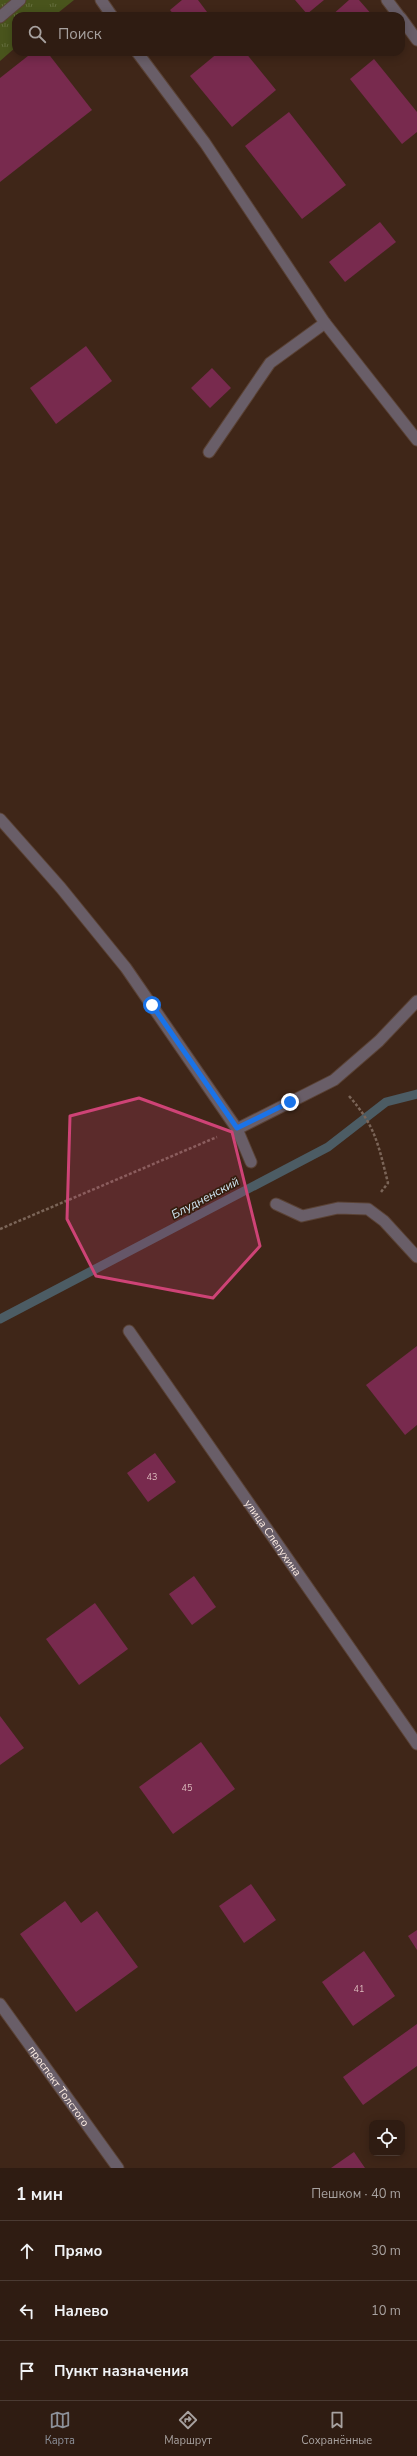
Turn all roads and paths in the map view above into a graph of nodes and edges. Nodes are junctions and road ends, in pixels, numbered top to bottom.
1 (20, 0) edge
2 (101, 0) edge
3 (387, 0) edge
4 (109, 12) edge
5 (396, 12) edge
6 (0, 17) edge
7 (405, 24) edge
8 (417, 40) edge
9 (140, 56) edge
10 (325, 323) junction
11 (417, 440) edge
12 (209, 452) dead end
13 (0, 819) edge
14 (417, 1001) edge
15 (360, 1109) dead end
16 (237, 1128) junction
17 (251, 1162) dead end
18 (276, 1204) dead end
19 (368, 1209) junction
20 (0, 1229) edge
21 (417, 1257) edge
22 (129, 1331) dead end
23 (417, 1744) edge
24 (0, 2004) edge
25 (118, 2168) edge

1 - 6 street
2 - 4 street
3 - 5 street
7 - 8 street
9 - 10 street
10 - 11 street
10 - 12 street
13 - 16 street
14 - 16 street
15 - 19 path
16 - 17 street
16 - 20 path
18 - 19 street
19 - 21 street
22 - 23 street, улица Слепухина
24 - 25 street, проспект Толстого

